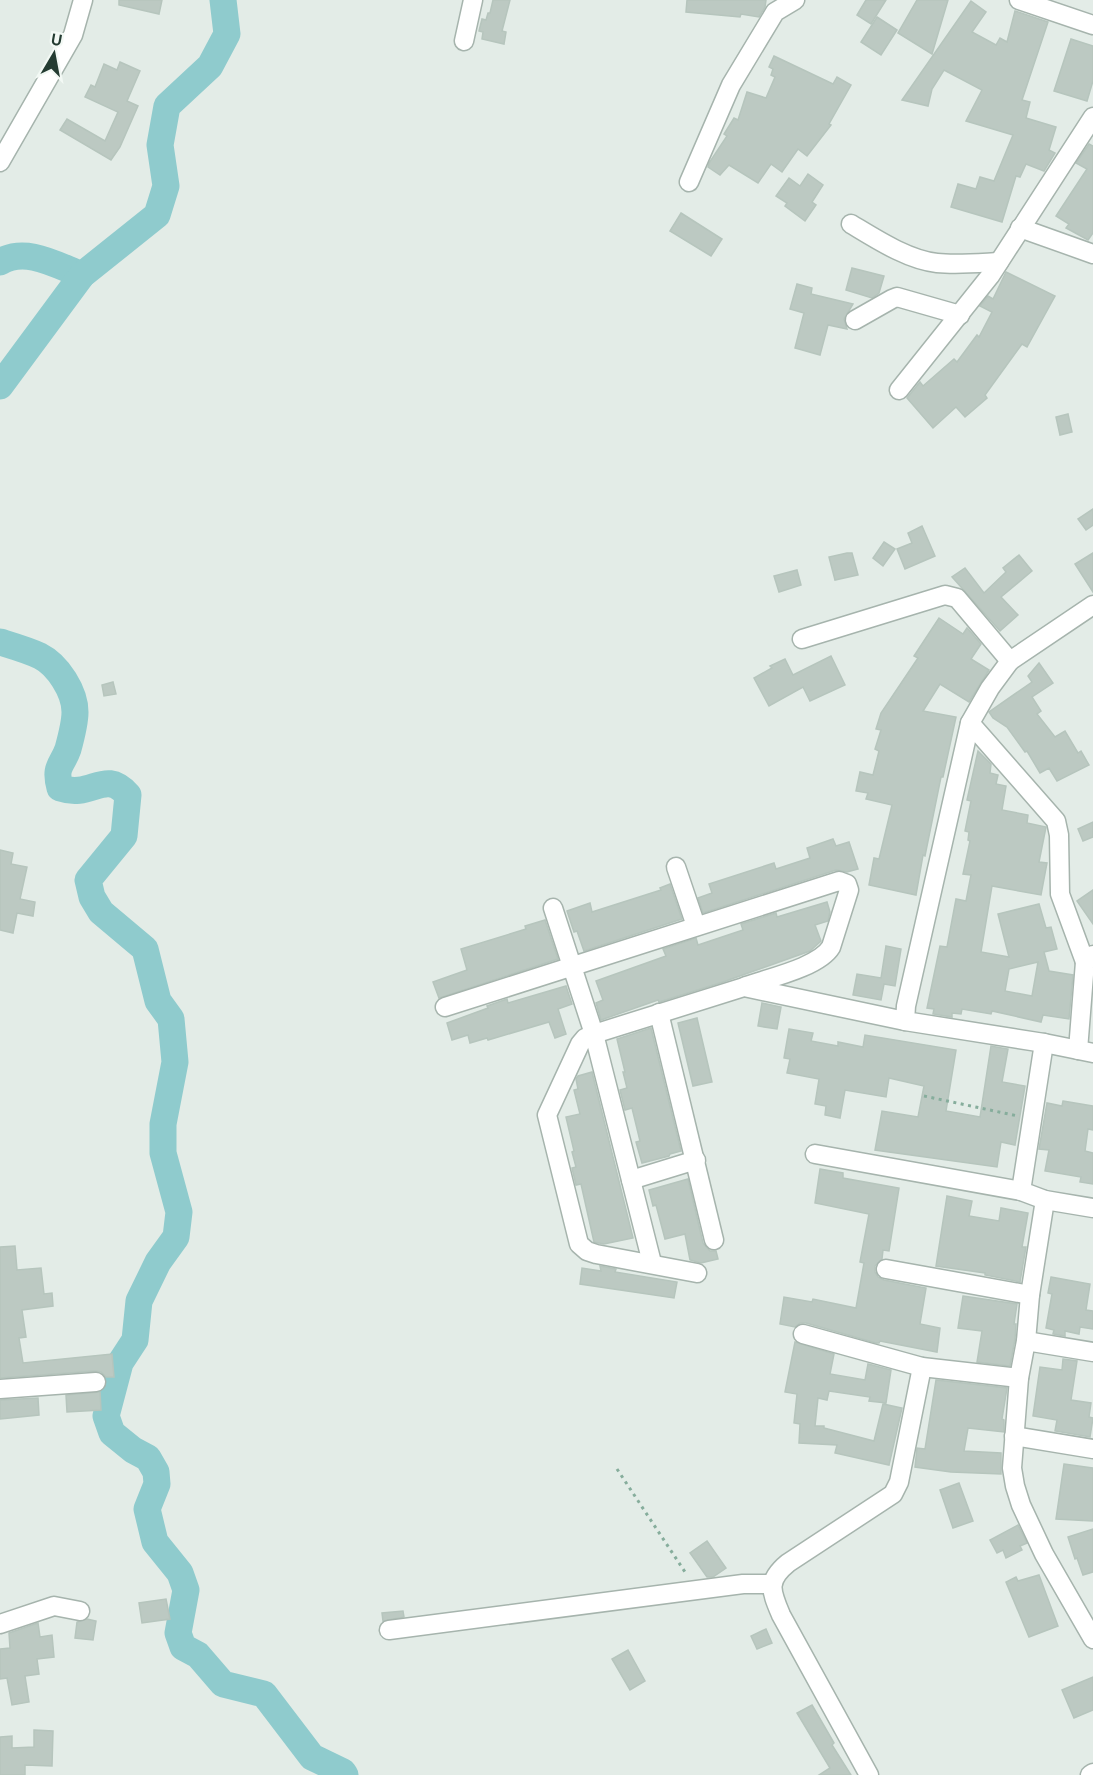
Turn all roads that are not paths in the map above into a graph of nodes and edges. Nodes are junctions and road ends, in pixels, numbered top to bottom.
1 (83, 0) edge
2 (473, 0) edge
3 (795, 0) edge
4 (1019, 0) edge
5 (1093, 25) edge
6 (464, 41) dead end
7 (1093, 117) edge
8 (0, 162) edge
9 (689, 182) dead end
10 (851, 224) dead end
11 (1020, 228) junction
12 (1093, 254) edge
13 (999, 262) junction
14 (960, 315) junction
15 (855, 320) dead end
16 (899, 390) dead end
17 (1093, 605) edge
18 (802, 639) dead end
19 (1010, 661) junction
20 (970, 723) junction
21 (676, 867) dead end
22 (554, 908) dead end
23 (696, 926) junction
24 (1089, 958) edge
25 (572, 967) junction
26 (744, 987) junction
27 (445, 1007) dead end
28 (659, 1013) junction
29 (905, 1021) junction
30 (594, 1034) junction
31 (1044, 1043) junction
32 (1086, 1052) edge
33 (815, 1154) dead end
34 (696, 1160) junction
35 (631, 1180) junction
36 (1021, 1191) junction
37 (1045, 1200) junction
38 (1093, 1208) edge
39 (714, 1240) dead end
40 (652, 1263) junction
41 (886, 1269) dead end
42 (698, 1272) dead end
43 (1030, 1295) junction
44 (803, 1334) dead end
45 (1026, 1341) junction
46 (1093, 1352) edge
47 (922, 1367) junction
48 (1019, 1378) junction
49 (96, 1382) dead end
50 (0, 1389) edge
51 (1014, 1436) junction
52 (1093, 1449) edge
53 (771, 1584) junction
54 (80, 1611) dead end
55 (0, 1624) edge
56 (389, 1630) dead end
57 (1093, 1639) edge
58 (869, 1775) edge

1 - 8 street
2 - 6 street
3 - 9 street
4 - 5 street
7 - 11 street
10 - 13 street
11 - 12 street
11 - 13 street
13 - 14 street
14 - 15 street
14 - 16 street
17 - 19 street
18 - 19 street
19 - 20 street
20 - 24 street
20 - 29 street
21 - 23 street
22 - 25 street
23 - 25 street
23 - 26 street
24 - 32 street
25 - 27 street
25 - 30 street
26 - 28 street
26 - 29 street
28 - 30 street
28 - 34 street
29 - 31 street
30 - 35 street
30 - 40 street
31 - 32 street
31 - 36 street
33 - 36 street
34 - 35 street
34 - 39 street
35 - 40 street
36 - 37 street
37 - 38 street
37 - 43 street
40 - 42 street
41 - 43 street
43 - 45 street
44 - 47 street
45 - 46 street
45 - 48 street
47 - 48 street
47 - 53 street
48 - 51 street
49 - 50 street
51 - 52 street
51 - 57 street
53 - 56 street
53 - 58 street
54 - 55 street

